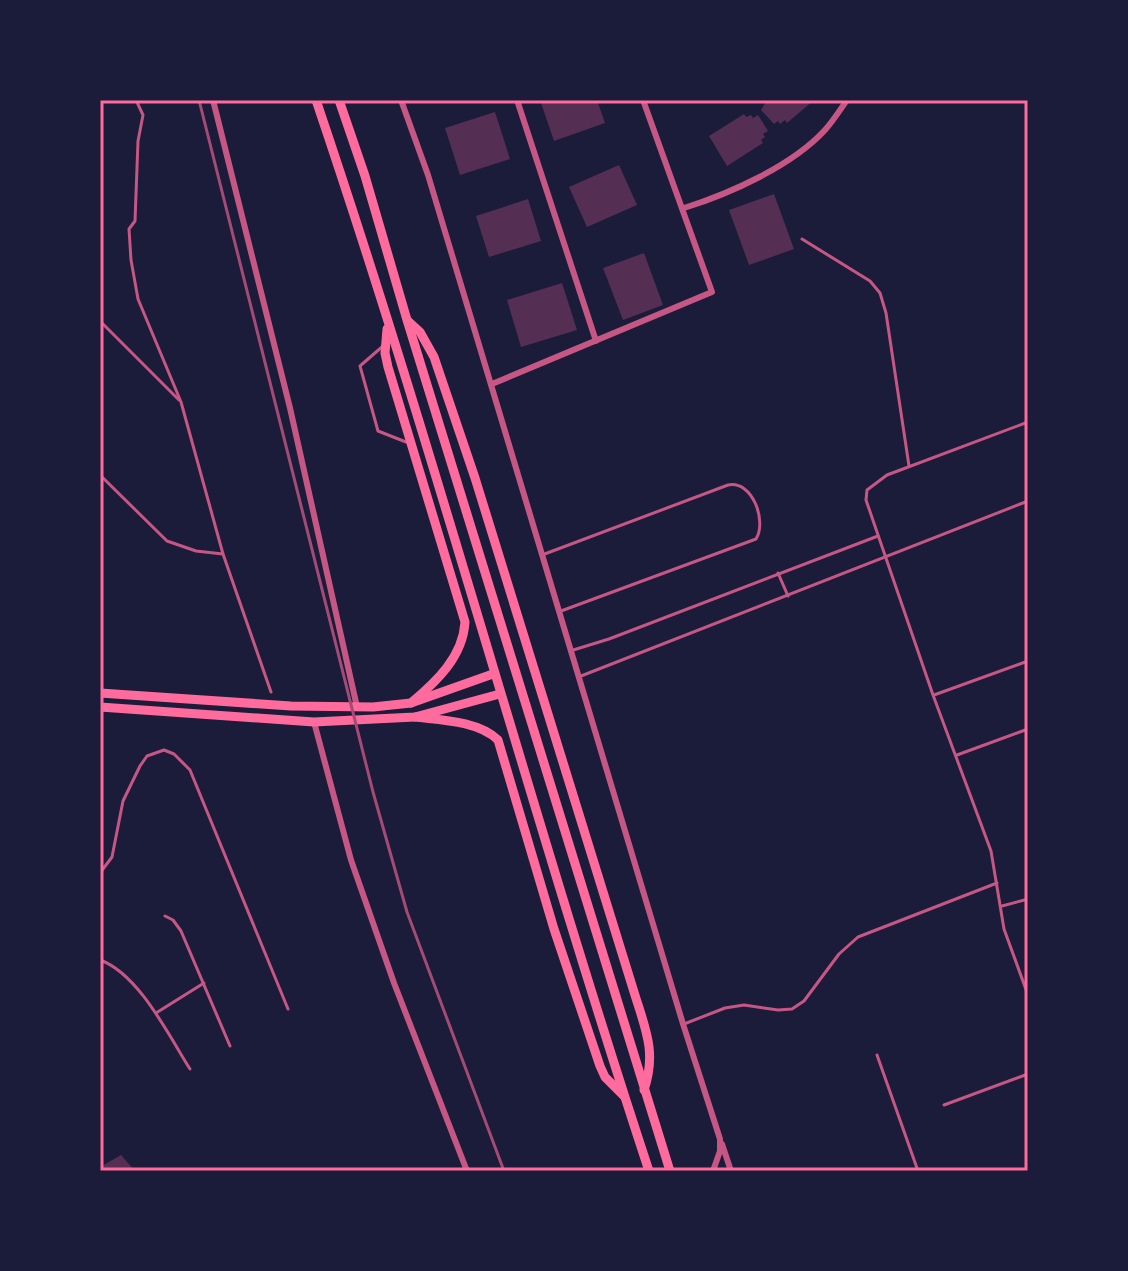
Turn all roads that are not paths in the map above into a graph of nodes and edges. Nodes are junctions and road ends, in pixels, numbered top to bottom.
1 (136, 100) edge
2 (213, 100) edge
3 (316, 100) edge
4 (339, 100) edge
5 (401, 100) edge
6 (517, 100) edge
7 (643, 100) edge
8 (847, 100) edge
9 (684, 208) junction
10 (802, 239) dead end
11 (407, 320) junction
12 (100, 321) edge
13 (388, 326) junction
14 (596, 341) junction
15 (386, 343) junction
16 (492, 384) junction
17 (181, 402) junction
18 (1028, 422) edge
19 (412, 445) junction
20 (909, 466) junction
21 (100, 475) edge
22 (1028, 501) edge
23 (879, 535) junction
24 (223, 554) junction
25 (541, 555) junction
26 (887, 556) junction
27 (778, 573) junction
28 (788, 596) junction
29 (557, 612) junction
30 (570, 651) junction
31 (532, 661) junction
32 (1028, 661) edge
33 (518, 666) dead end
34 (490, 675) dead end
35 (579, 677) junction
36 (539, 682) junction
37 (524, 687) dead end
38 (271, 692) dead end
39 (100, 693) edge
40 (496, 695) dead end
41 (933, 695) junction
42 (411, 703) junction
43 (100, 707) edge
44 (357, 707) junction
45 (415, 717) junction
46 (314, 722) junction
47 (1028, 729) edge
48 (957, 755) junction
49 (100, 873) edge
50 (997, 883) junction
51 (1028, 899) edge
52 (1002, 906) junction
53 (165, 916) dead end
54 (100, 960) edge
55 (204, 983) junction
56 (1028, 995) edge
57 (288, 1009) dead end
58 (155, 1014) junction
59 (683, 1024) junction
60 (230, 1046) dead end
61 (877, 1055) dead end
62 (190, 1069) dead end
63 (1028, 1074) edge
64 (644, 1090) junction
65 (624, 1096) junction
66 (944, 1105) dead end
67 (720, 1139) junction
68 (467, 1171) edge
69 (649, 1171) edge
70 (670, 1171) edge
71 (713, 1171) edge
72 (731, 1171) edge
73 (918, 1171) edge

1 - 17 lane
2 - 44 street
3 - 13 main road
4 - 11 main road
5 - 16 street
6 - 14 street
7 - 9 street
8 - 9 street
9 - 14 street
10 - 20 lane
11 - 31 main road
11 - 64 main road
12 - 17 lane
13 - 15 main road
13 - 65 main road
14 - 16 street
15 - 19 main road
15 - 19 lane
16 - 25 street
17 - 24 lane
18 - 20 lane
19 - 42 main road
20 - 23 lane
21 - 24 lane
22 - 26 lane
23 - 26 lane
23 - 27 lane
24 - 38 lane
25 - 29 street
25 - 29 lane
26 - 28 lane
26 - 41 lane
27 - 28 lane
27 - 30 lane
28 - 35 lane
29 - 30 street
30 - 35 street
31 - 33 main road
31 - 36 main road
32 - 41 lane
34 - 42 main road
35 - 59 street
36 - 37 main road
36 - 64 main road
39 - 44 main road
40 - 45 main road
41 - 48 lane
42 - 44 main road
43 - 46 main road
45 - 46 main road
45 - 65 main road
46 - 68 street
47 - 48 lane
48 - 50 lane
49 - 57 lane
50 - 52 lane
50 - 59 lane
51 - 52 lane
52 - 56 lane
53 - 55 lane
54 - 58 lane
55 - 58 lane
55 - 60 lane
58 - 62 lane
59 - 67 street
61 - 73 lane
63 - 66 lane
64 - 70 main road
65 - 69 main road
67 - 71 street
67 - 72 street

